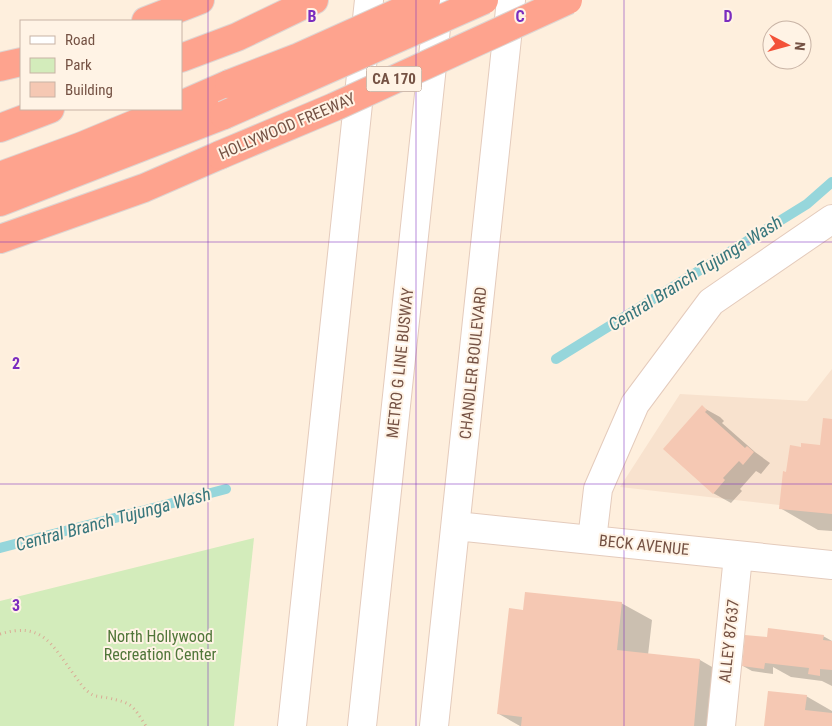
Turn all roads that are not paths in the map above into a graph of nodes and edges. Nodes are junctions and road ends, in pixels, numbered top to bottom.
1 (200, 0) edge
2 (314, 0) edge
3 (369, 0) edge
4 (426, 0) edge
5 (439, 0) edge
6 (484, 0) edge
7 (511, 0) edge
8 (568, 0) edge
9 (149, 20) edge
10 (182, 58) edge
11 (20, 62) edge
12 (0, 67) edge
13 (182, 104) edge
14 (47, 110) edge
15 (169, 110) edge
16 (0, 128) edge
17 (0, 176) edge
18 (0, 202) edge
19 (832, 219) edge
20 (0, 239) edge
21 (456, 526) junction
22 (592, 540) junction
23 (738, 556) junction
24 (832, 565) edge
25 (292, 726) edge
26 (362, 726) edge
27 (434, 726) edge
28 (721, 726) edge

1 - 9 highway
2 - 10 highway
3 - 25 street
4 - 13 highway, bridge
5 - 26 street, METRO G LINE BUSWAY
6 - 18 highway, bridge
7 - 21 street, CHANDLER BOULEVARD
8 - 20 highway, HOLLYWOOD FREEWAY / CA 170, bridge
11 - 12 highway
14 - 16 highway
15 - 17 highway
19 - 22 street
21 - 22 street, BECK AVENUE
21 - 27 street, CHANDLER BOULEVARD
22 - 23 street, BECK AVENUE
23 - 24 street, BECK AVENUE
23 - 28 street, ALLEY 87637

